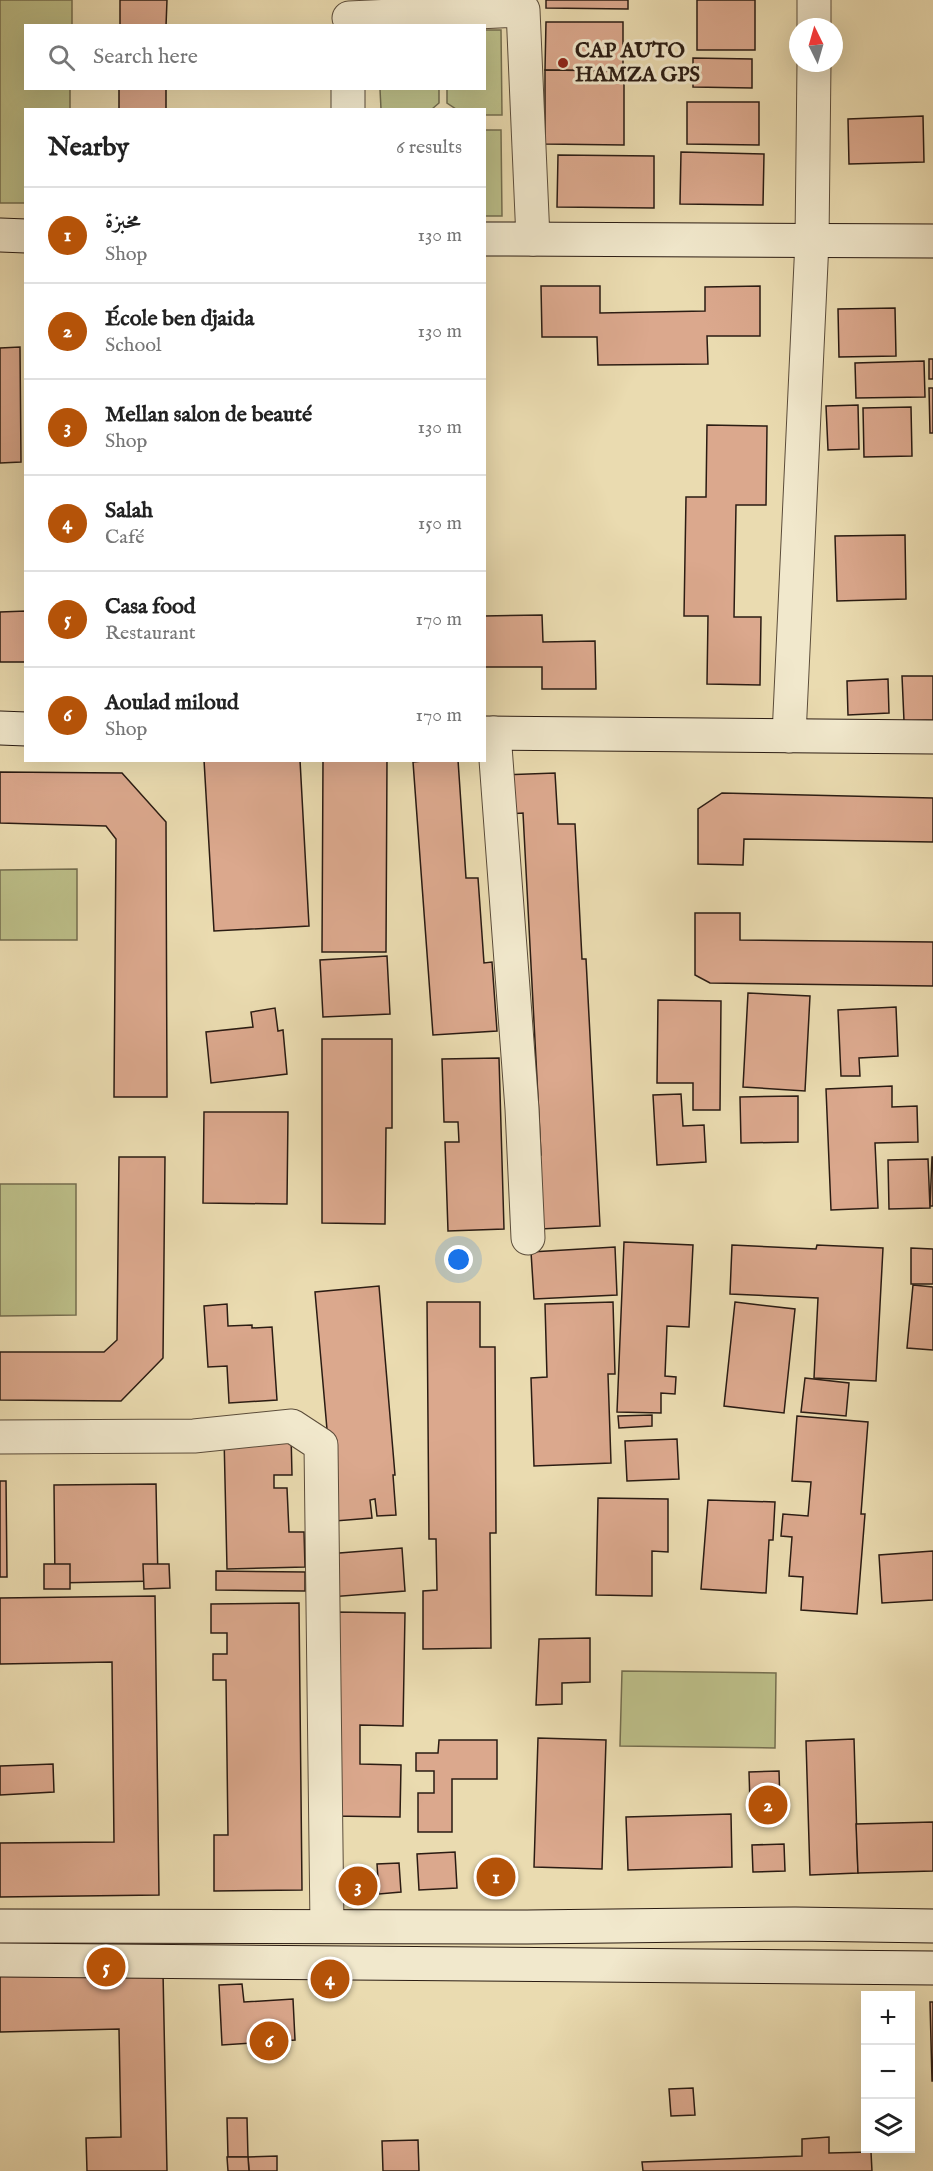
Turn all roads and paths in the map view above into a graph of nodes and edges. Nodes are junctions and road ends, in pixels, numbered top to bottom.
1 (814, 0) edge
2 (349, 14) edge
3 (814, 18) edge
4 (814, 72) edge
5 (348, 90) edge
6 (348, 108) edge
7 (0, 235) edge
8 (24, 236) edge
9 (486, 239) edge
10 (533, 239) junction
11 (812, 241) junction
12 (933, 242) edge
13 (0, 728) edge
14 (24, 729) edge
15 (489, 733) edge
16 (789, 736) junction
17 (933, 737) edge
18 (528, 1238) dead end
19 (0, 1437) edge
20 (0, 1926) edge
21 (327, 1926) junction
22 (933, 1926) edge
23 (0, 1960) edge
24 (933, 1968) edge

1 - 3 main road
2 - 10 main road
4 - 11 main road
5 - 6 main road
7 - 8 main road
9 - 10 main road
10 - 11 main road
11 - 12 main road
11 - 16 main road
13 - 14 main road
15 - 16 main road
15 - 18 main road
16 - 17 main road
19 - 21 main road
20 - 21 main road
21 - 22 main road
23 - 24 main road

